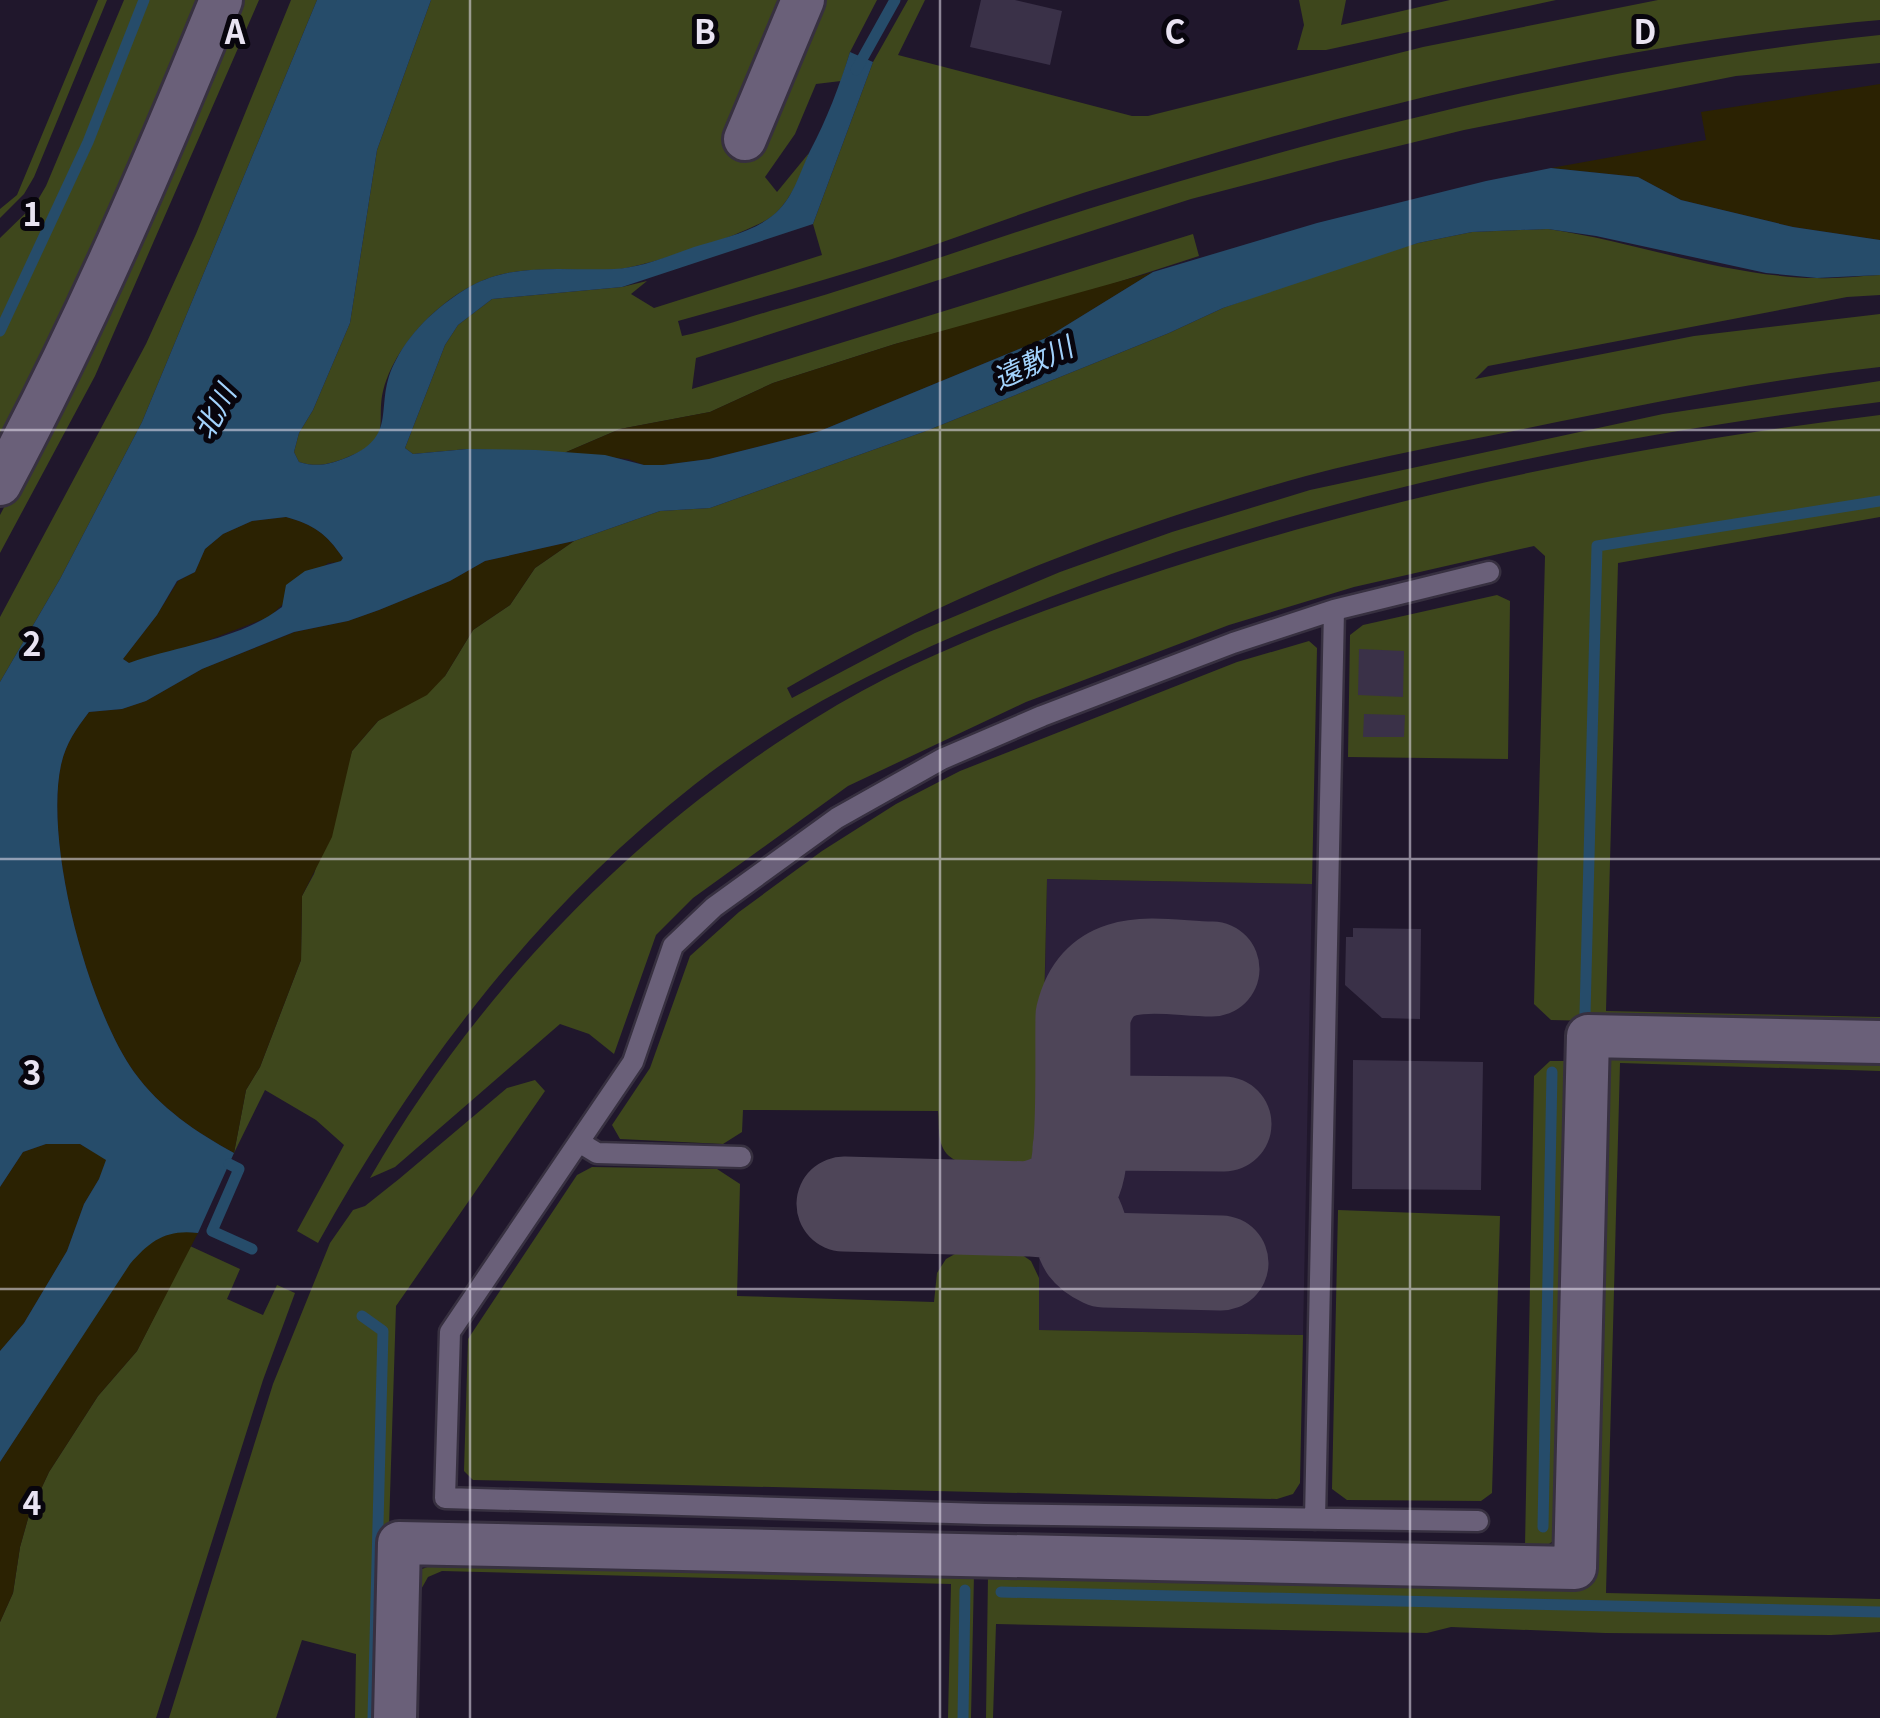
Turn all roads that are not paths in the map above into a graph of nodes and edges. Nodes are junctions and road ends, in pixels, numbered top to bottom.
1 (221, 0) edge
2 (804, 0) edge
3 (744, 140) dead end
4 (0, 484) edge
5 (1488, 572) dead end
6 (1334, 610) junction
7 (1880, 1042) edge
8 (579, 1142) junction
9 (741, 1157) dead end
10 (1315, 1519) junction
11 (1478, 1522) dead end
12 (395, 1718) edge

1 - 4 street
2 - 3 street
5 - 6 lane
6 - 8 lane
6 - 10 lane
7 - 12 street
8 - 9 lane
8 - 10 lane
10 - 11 lane

